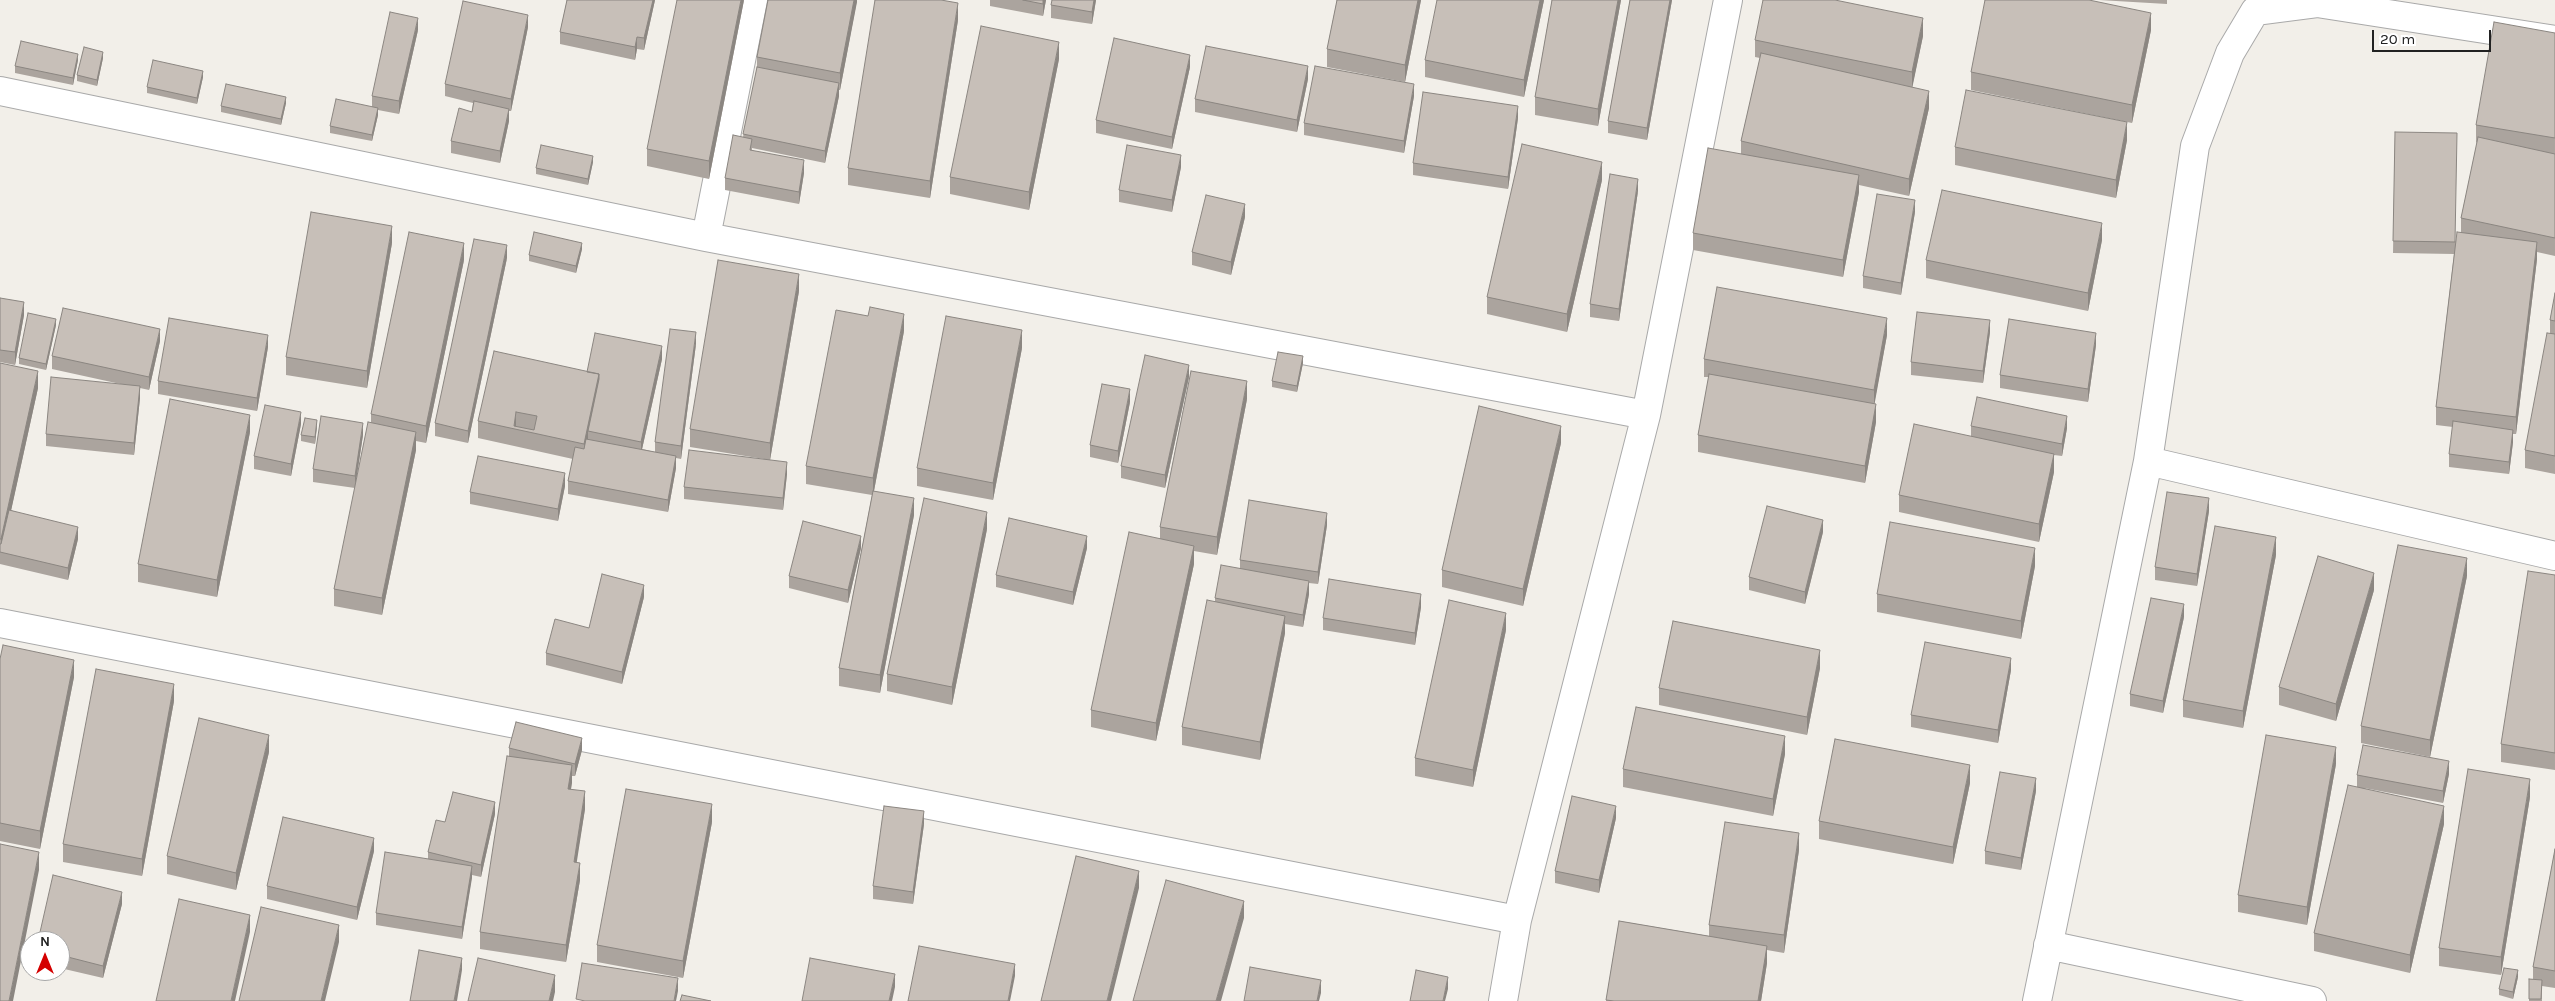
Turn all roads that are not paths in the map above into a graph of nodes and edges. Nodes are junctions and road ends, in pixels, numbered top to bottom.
1 (753, 0) edge
2 (1728, 0) edge
3 (2555, 40) edge
4 (0, 92) edge
5 (706, 237) junction
6 (1646, 415) junction
7 (2148, 461) junction
8 (2555, 556) edge
9 (0, 623) edge
10 (1517, 920) junction
11 (2048, 945) junction
12 (1503, 1001) edge
13 (2037, 1001) edge
14 (2312, 1001) edge

1 - 5 street
2 - 6 street
3 - 7 street
4 - 5 street
5 - 6 street
6 - 10 street
7 - 8 street
7 - 11 street
9 - 10 street
10 - 12 street
11 - 13 street
11 - 14 street

